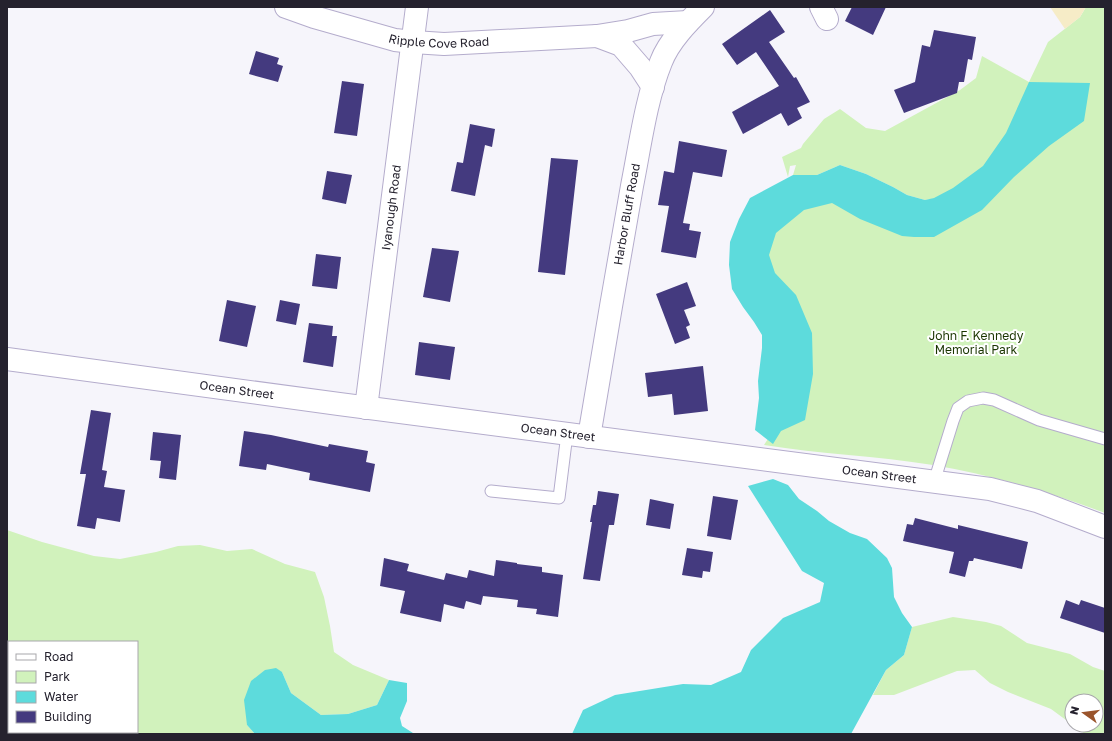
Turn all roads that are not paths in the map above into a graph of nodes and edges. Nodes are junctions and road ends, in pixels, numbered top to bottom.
1 (286, 7) edge
2 (417, 7) edge
3 (696, 14) edge
4 (597, 36) junction
5 (413, 42) junction
6 (653, 87) junction
7 (7, 359) edge
8 (366, 408) junction
9 (567, 434) junction
10 (589, 437) junction
11 (1105, 439) edge
12 (934, 482) junction
13 (491, 491) dead end
14 (1105, 527) edge

1 - 5 street, Ripple Cove Road
2 - 5 street, Iyanough Road
3 - 4 street, Ripple Cove Road
3 - 6 street, Harbor Bluff Road
4 - 5 street, Ripple Cove Road
4 - 6 street, Ripple Cove Road
5 - 8 street, Iyanough Road
6 - 10 street, Harbor Bluff Road
7 - 8 street, Ocean Street
8 - 9 street, Ocean Street
9 - 10 street, Ocean Street
9 - 13 lane
10 - 12 street, Ocean Street
11 - 12 lane
12 - 14 street, Ocean Street

